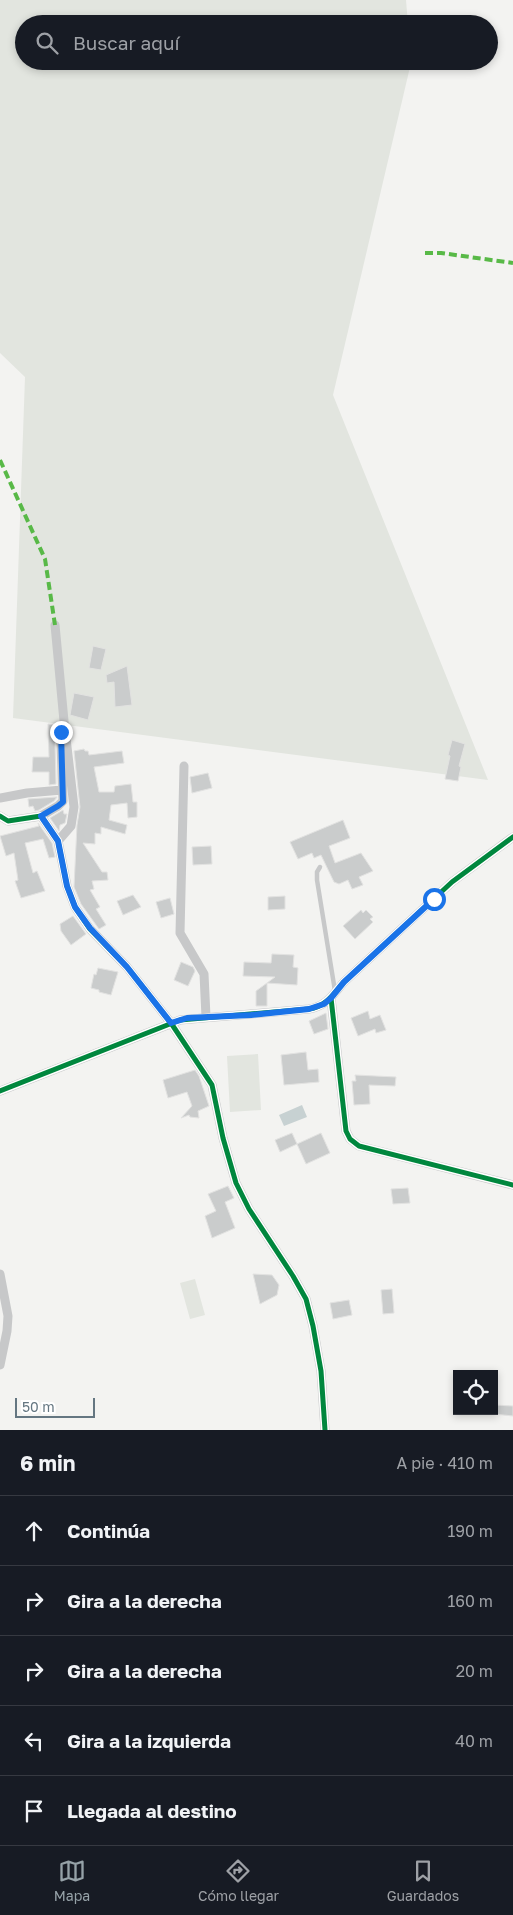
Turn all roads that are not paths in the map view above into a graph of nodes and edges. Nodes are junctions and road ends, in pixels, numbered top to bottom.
1 (56, 624) dead end
2 (64, 721) junction
3 (184, 766) dead end
4 (62, 790) junction
5 (0, 798) edge
6 (0, 816) edge
7 (41, 816) junction
8 (513, 837) edge
9 (58, 841) junction
10 (320, 867) dead end
11 (334, 995) junction
12 (206, 1017) junction
13 (171, 1023) junction
14 (0, 1091) edge
15 (513, 1184) edge
16 (0, 1274) edge
17 (0, 1365) edge
18 (325, 1430) edge

1 - 2 street
2 - 4 street
2 - 9 street
3 - 12 street
4 - 5 street
4 - 7 street
6 - 7 street
7 - 9 street
8 - 11 street
9 - 13 street
10 - 11 lane
11 - 12 street
11 - 15 street
12 - 13 street
13 - 14 street
13 - 18 street
16 - 17 street

